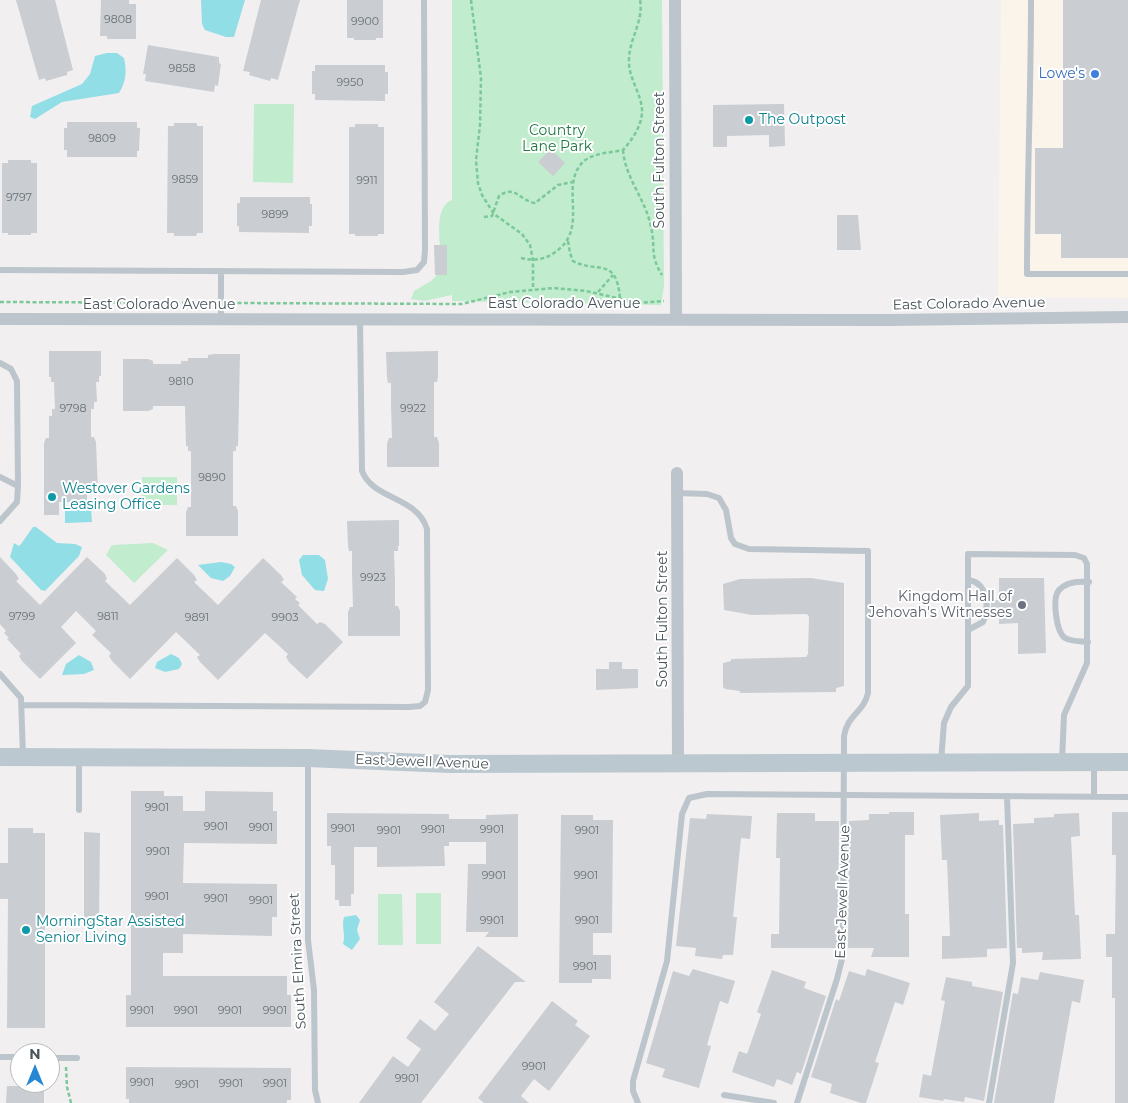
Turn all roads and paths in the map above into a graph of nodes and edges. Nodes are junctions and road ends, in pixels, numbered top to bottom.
1 (424, 0) edge
2 (471, 0) edge
3 (640, 0) edge
4 (675, 0) edge
5 (1031, 0) edge
6 (623, 150) junction
7 (573, 182) junction
8 (494, 214) junction
9 (484, 217) dead end
10 (568, 241) junction
11 (521, 258) dead end
12 (534, 260) junction
13 (0, 270) edge
14 (221, 271) junction
15 (613, 274) junction
16 (1128, 274) edge
17 (663, 278) dead end
18 (533, 289) junction
19 (598, 292) junction
20 (663, 292) dead end
21 (620, 298) junction
22 (462, 304) dead end
23 (1128, 317) edge
24 (0, 319) edge
25 (676, 319) junction
26 (221, 320) junction
27 (360, 320) junction
28 (0, 363) edge
29 (677, 473) dead end
30 (0, 477) edge
31 (18, 486) junction
32 (677, 493) junction
33 (0, 521) edge
34 (968, 580) junction
35 (1089, 582) junction
36 (968, 630) junction
37 (1088, 642) junction
38 (0, 674) edge
39 (23, 705) junction
40 (0, 757) edge
41 (23, 757) junction
42 (79, 757) junction
43 (308, 758) junction
44 (1062, 762) junction
45 (1094, 762) junction
46 (1128, 762) edge
47 (941, 763) junction
48 (678, 764) junction
49 (844, 764) junction
50 (845, 795) junction
51 (1008, 796) junction
52 (1094, 796) junction
53 (1128, 797) edge
54 (79, 810) dead end
55 (60, 1058) edge
56 (66, 1058) junction
57 (77, 1058) dead end
58 (724, 1095) dead end
59 (72, 1103) edge
60 (318, 1103) edge
61 (638, 1103) edge
62 (774, 1103) edge
63 (797, 1103) edge
64 (989, 1103) edge

1 - 14 lane
2 - 8 path
3 - 6 path
4 - 25 street, South Fulton Street
5 - 16 lane
6 - 7 path
6 - 17 path
7 - 8 path
7 - 10 path
8 - 9 path
8 - 12 path
10 - 12 path
10 - 15 path
11 - 12 path
12 - 18 path
13 - 14 lane
14 - 26 lane
15 - 19 path
15 - 21 path
18 - 19 path
18 - 22 path
19 - 21 path
20 - 21 path
23 - 25 street, East Colorado Avenue
24 - 26 street, East Colorado Avenue
25 - 27 street, East Colorado Avenue
26 - 27 street, East Colorado Avenue
27 - 39 lane
28 - 31 lane
29 - 32 street, South Fulton Street
30 - 31 lane
31 - 33 lane
32 - 48 street, South Fulton Street
32 - 49 lane
34 - 35 lane
34 - 36 lane
34 - 36 lane
35 - 37 lane
35 - 37 lane
36 - 47 lane
37 - 44 lane
38 - 39 lane
39 - 41 lane
40 - 41 street, East Jewell Avenue
41 - 42 street, East Jewell Avenue
42 - 43 street, East Jewell Avenue
42 - 54 lane
43 - 48 street, East Jewell Avenue
43 - 60 lane, South Elmira Street
44 - 45 street, East Jewell Avenue
44 - 47 street, East Jewell Avenue
45 - 46 street, East Jewell Avenue
45 - 52 lane
47 - 49 street, East Jewell Avenue
48 - 49 street, East Jewell Avenue
49 - 50 lane, East Jewell Avenue
50 - 51 lane
50 - 61 lane
50 - 63 lane, East Jewell Avenue
51 - 52 lane
51 - 64 lane
52 - 53 lane
55 - 56 lane
56 - 57 lane
56 - 59 path
58 - 62 lane

